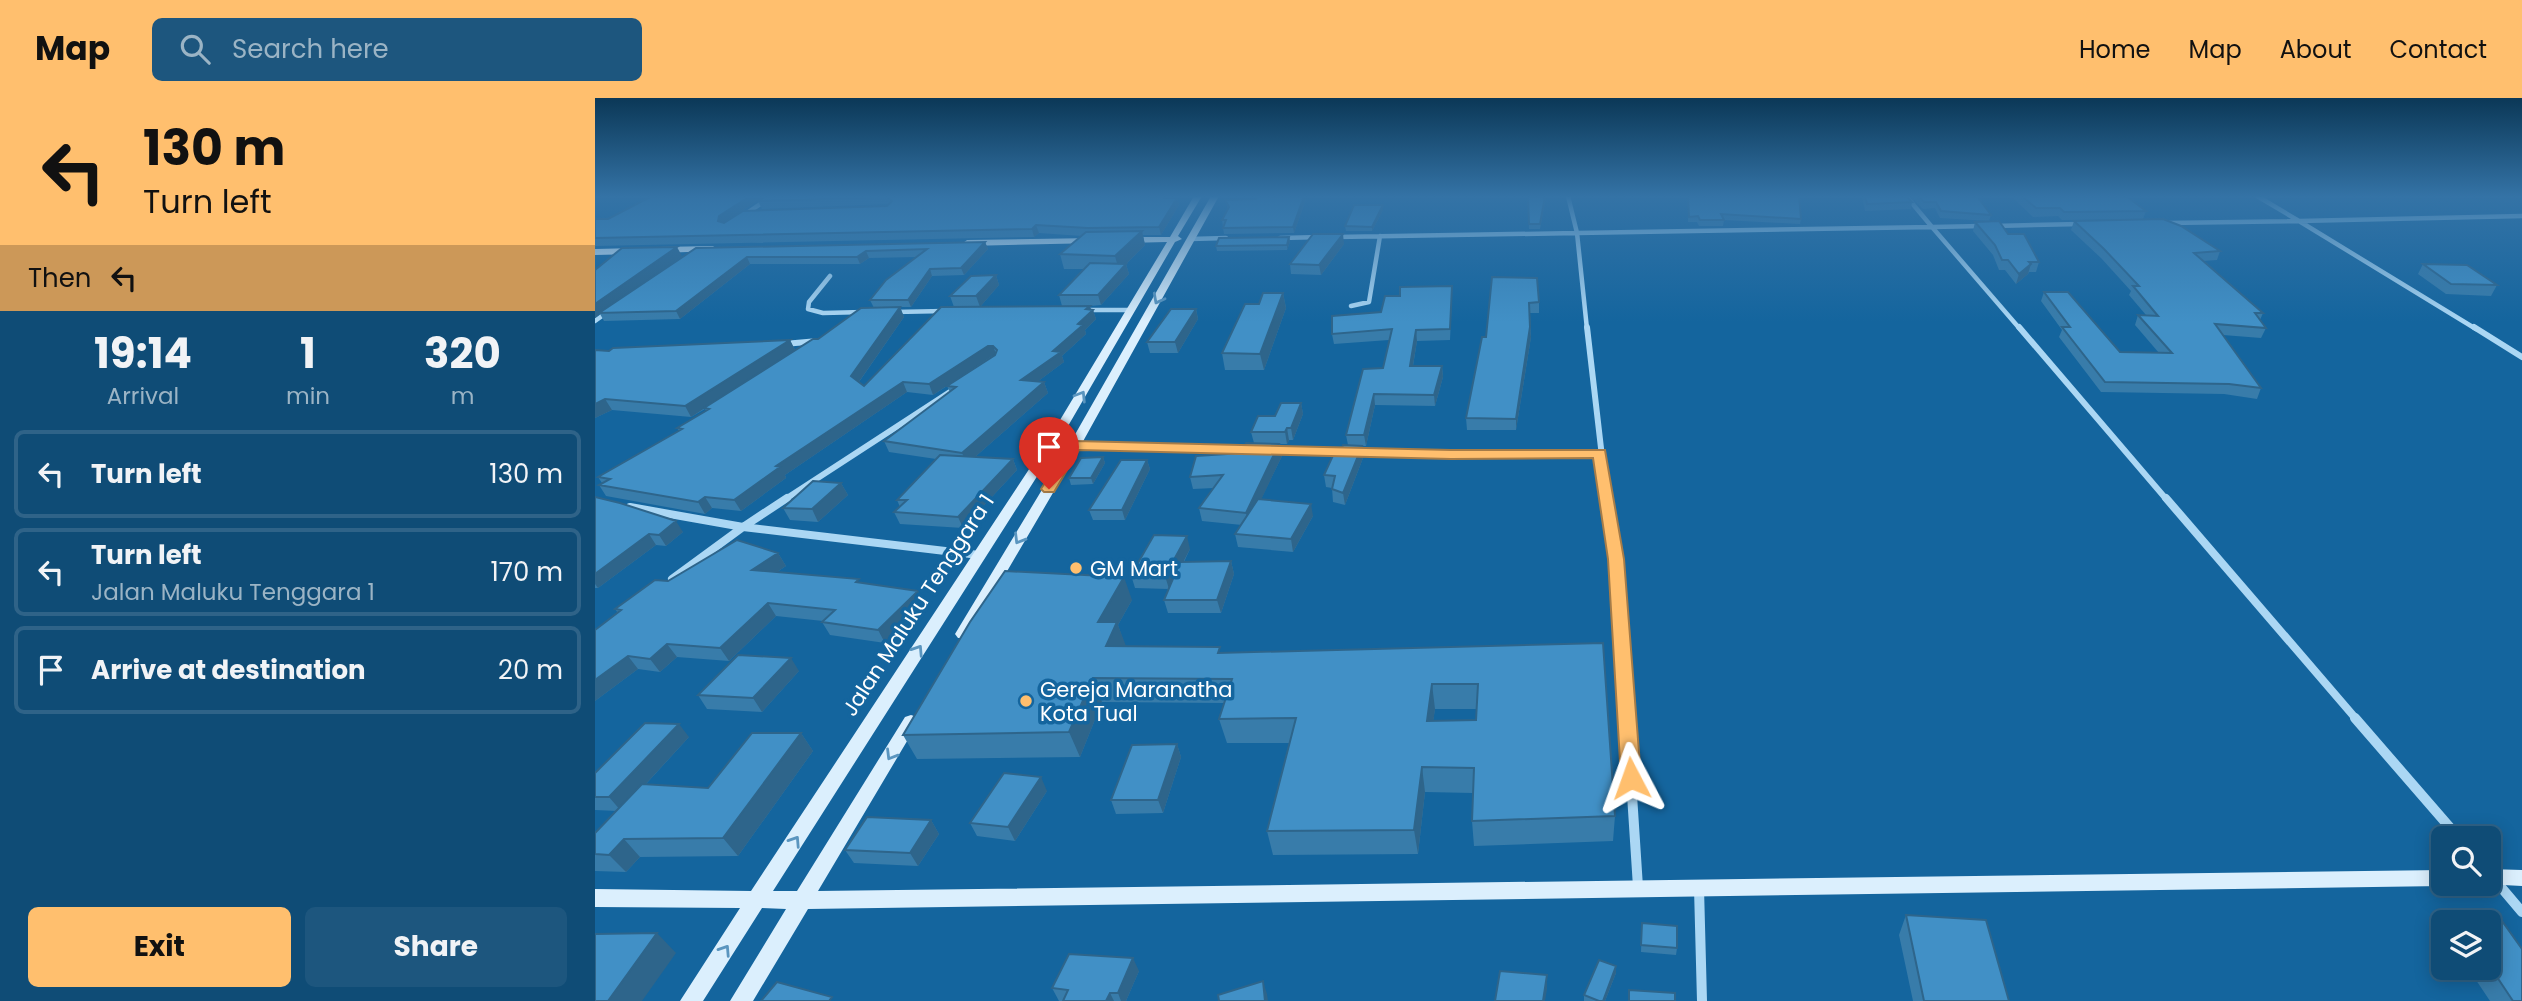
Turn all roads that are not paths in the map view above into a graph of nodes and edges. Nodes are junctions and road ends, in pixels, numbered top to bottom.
1 (1225, 238) edge
2 (1380, 238) edge
3 (1578, 238) edge
4 (1942, 238) edge
5 (2327, 238) edge
6 (1173, 239) junction
7 (1190, 239) junction
8 (1118, 240) edge
9 (1104, 241) edge
10 (950, 244) edge
11 (727, 248) edge
12 (700, 249) junction
13 (595, 252) edge
14 (689, 256) edge
15 (830, 276) dead end
16 (616, 306) edge
17 (1351, 306) dead end
18 (953, 310) edge
19 (1077, 310) edge
20 (1131, 310) junction
21 (864, 312) junction
22 (875, 312) edge
23 (886, 312) edge
24 (853, 319) edge
25 (595, 321) edge
26 (779, 344) edge
27 (811, 347) edge
28 (2522, 357) edge
29 (953, 390) edge
30 (1075, 445) junction
31 (1600, 453) junction
32 (622, 506) edge
33 (743, 527) junction
34 (979, 555) junction
35 (669, 581) edge
36 (954, 649) edge
37 (918, 709) edge
38 (2449, 826) edge
39 (2501, 877) edge
40 (2431, 878) edge
41 (2522, 878) edge
42 (1699, 887) junction
43 (1639, 888) junction
44 (2501, 888) edge
45 (595, 898) edge
46 (758, 899) junction
47 (804, 900) junction
48 (2522, 912) edge
49 (691, 1001) edge
50 (741, 1001) edge
51 (1702, 1001) edge

1 - 7 street
2 - 17 street
3 - 31 street
4 - 38 street
5 - 28 street
6 - 7 main road
6 - 8 main road
6 - 20 main road, Jalan Maluku Tenggara 1
7 -> 30 main road
9 - 10 main road
11 - 12 main road
12 - 13 main road
12 - 14 street
15 - 21 street
16 - 25 street
18 - 23 street
19 - 20 street
34 -> 20 main road, Jalan Maluku Tenggara 1
21 - 22 street
21 - 24 street
26 - 27 street
29 - 33 street
30 - 31 street
30 -> 36 main road
31 - 43 street
32 - 33 street
33 - 34 street
33 - 35 street
46 -> 34 main road, Jalan Maluku Tenggara 1
37 -> 47 main road
39 - 41 main road
40 - 42 main road
42 - 43 main road
42 - 51 street
43 - 47 main road
44 - 48 street
45 - 46 main road
46 - 47 main road
49 -> 46 main road, Jalan Maluku Tenggara 1
47 - 50 main road

